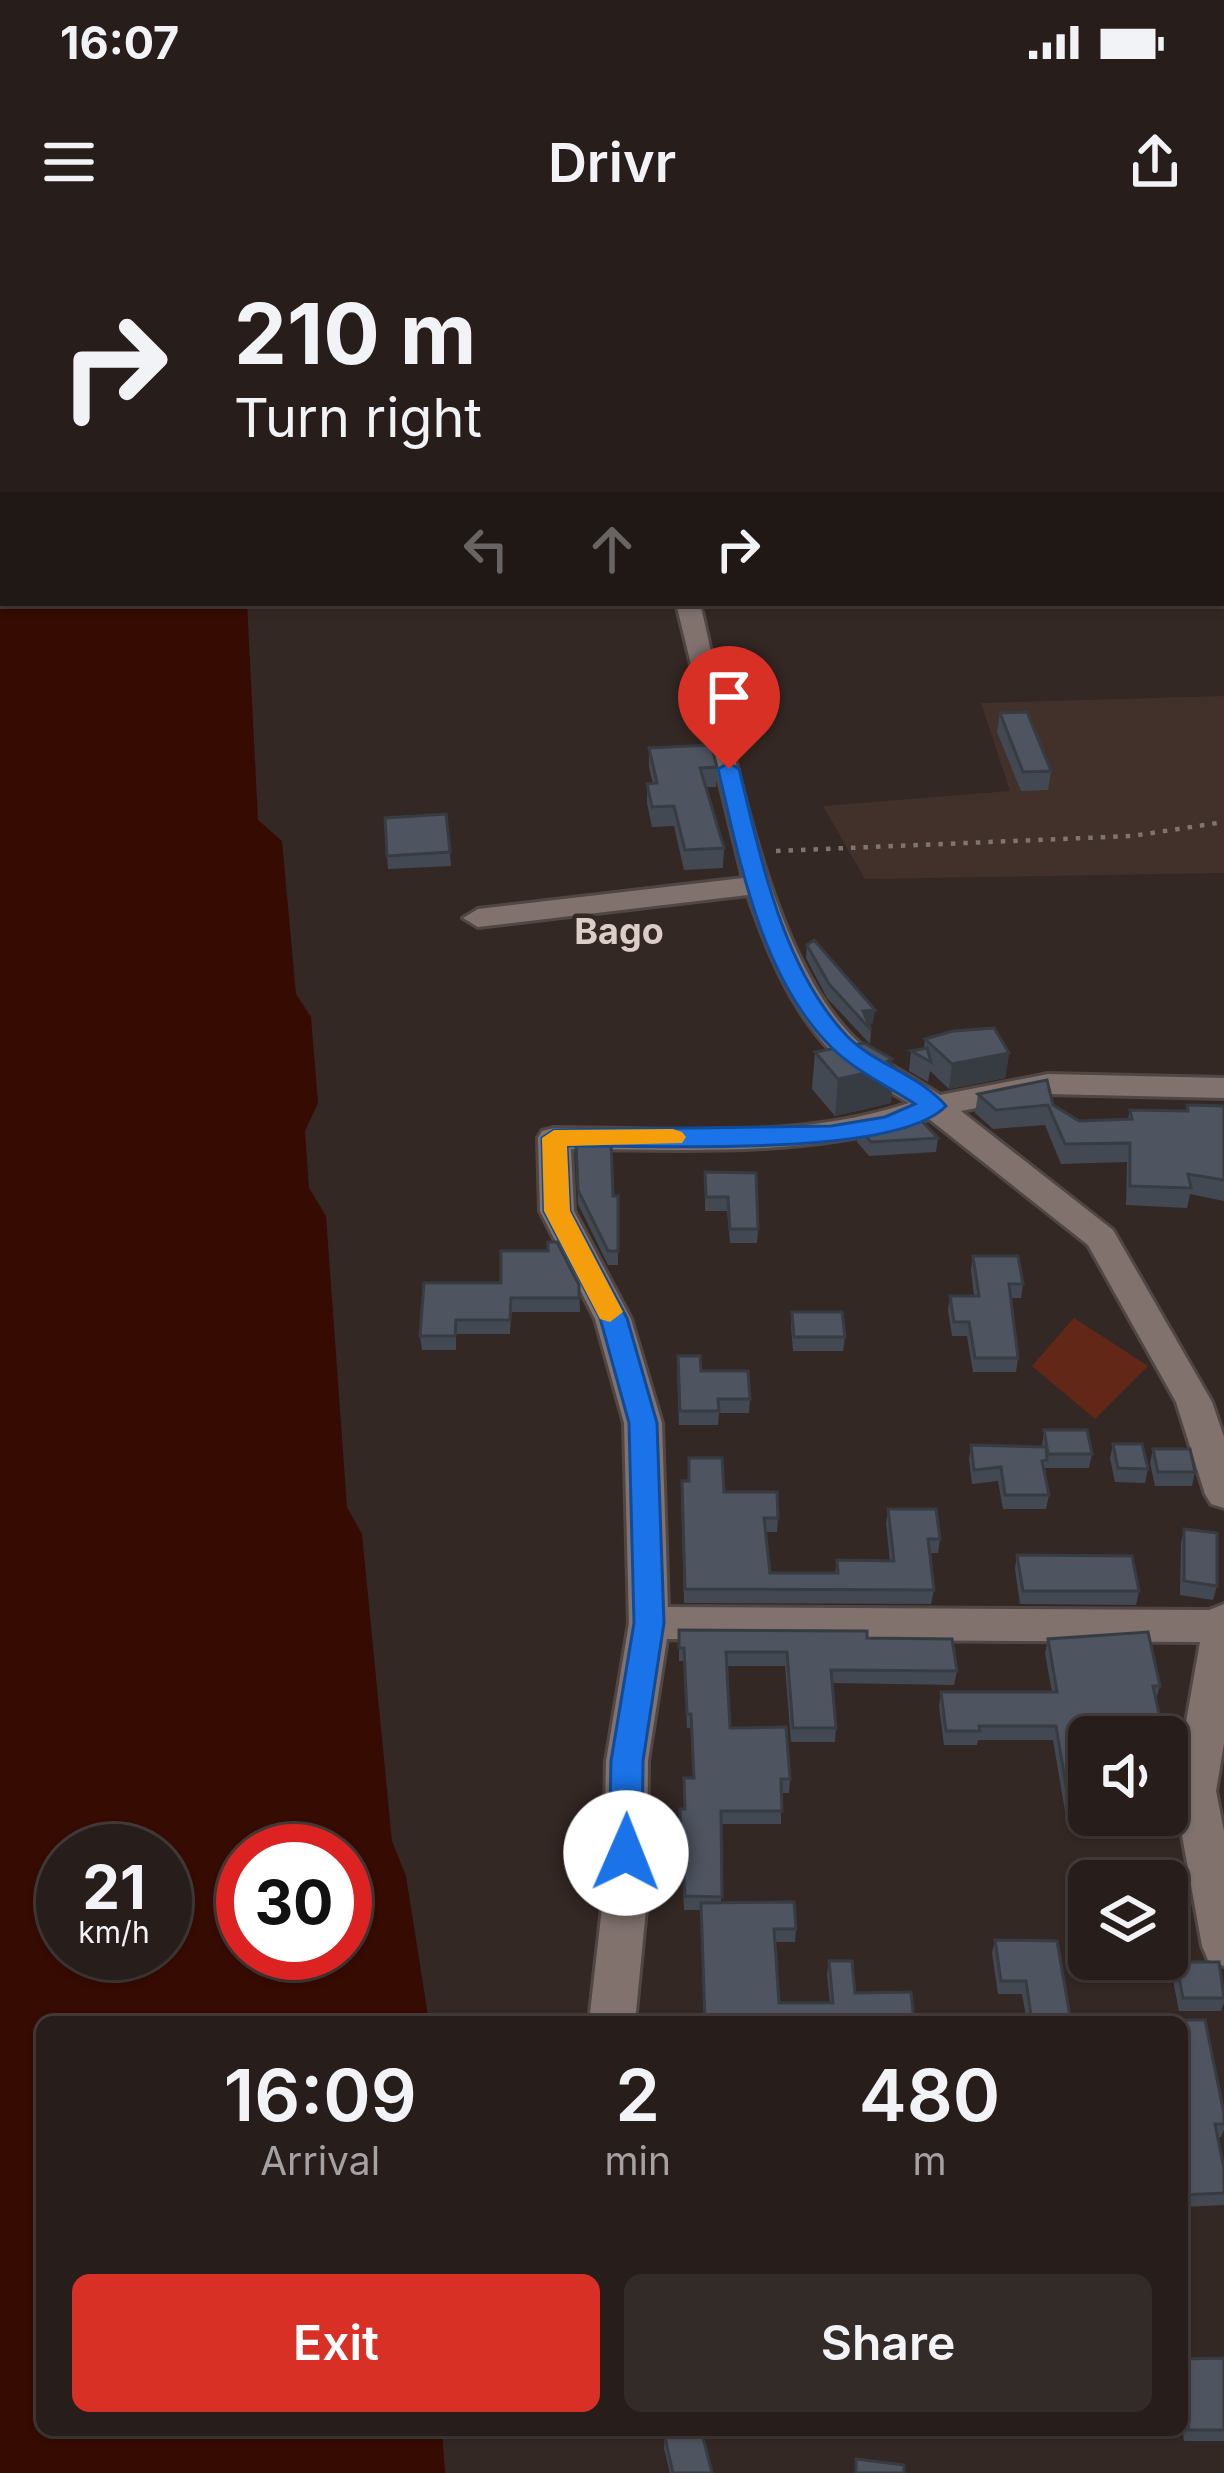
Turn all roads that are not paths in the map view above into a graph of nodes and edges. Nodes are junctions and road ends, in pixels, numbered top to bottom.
1 (689, 606) edge
2 (761, 885) junction
3 (478, 918) dead end
4 (1224, 1088) edge
5 (934, 1106) junction
6 (1224, 1494) edge
7 (649, 1623) junction
8 (1224, 1623) edge
9 (1224, 1946) edge
10 (613, 2016) edge

1 - 2 street
2 - 3 street
2 - 5 street
4 - 5 street
5 - 6 street
5 - 7 street
7 - 8 street
7 - 10 street
8 - 9 street

